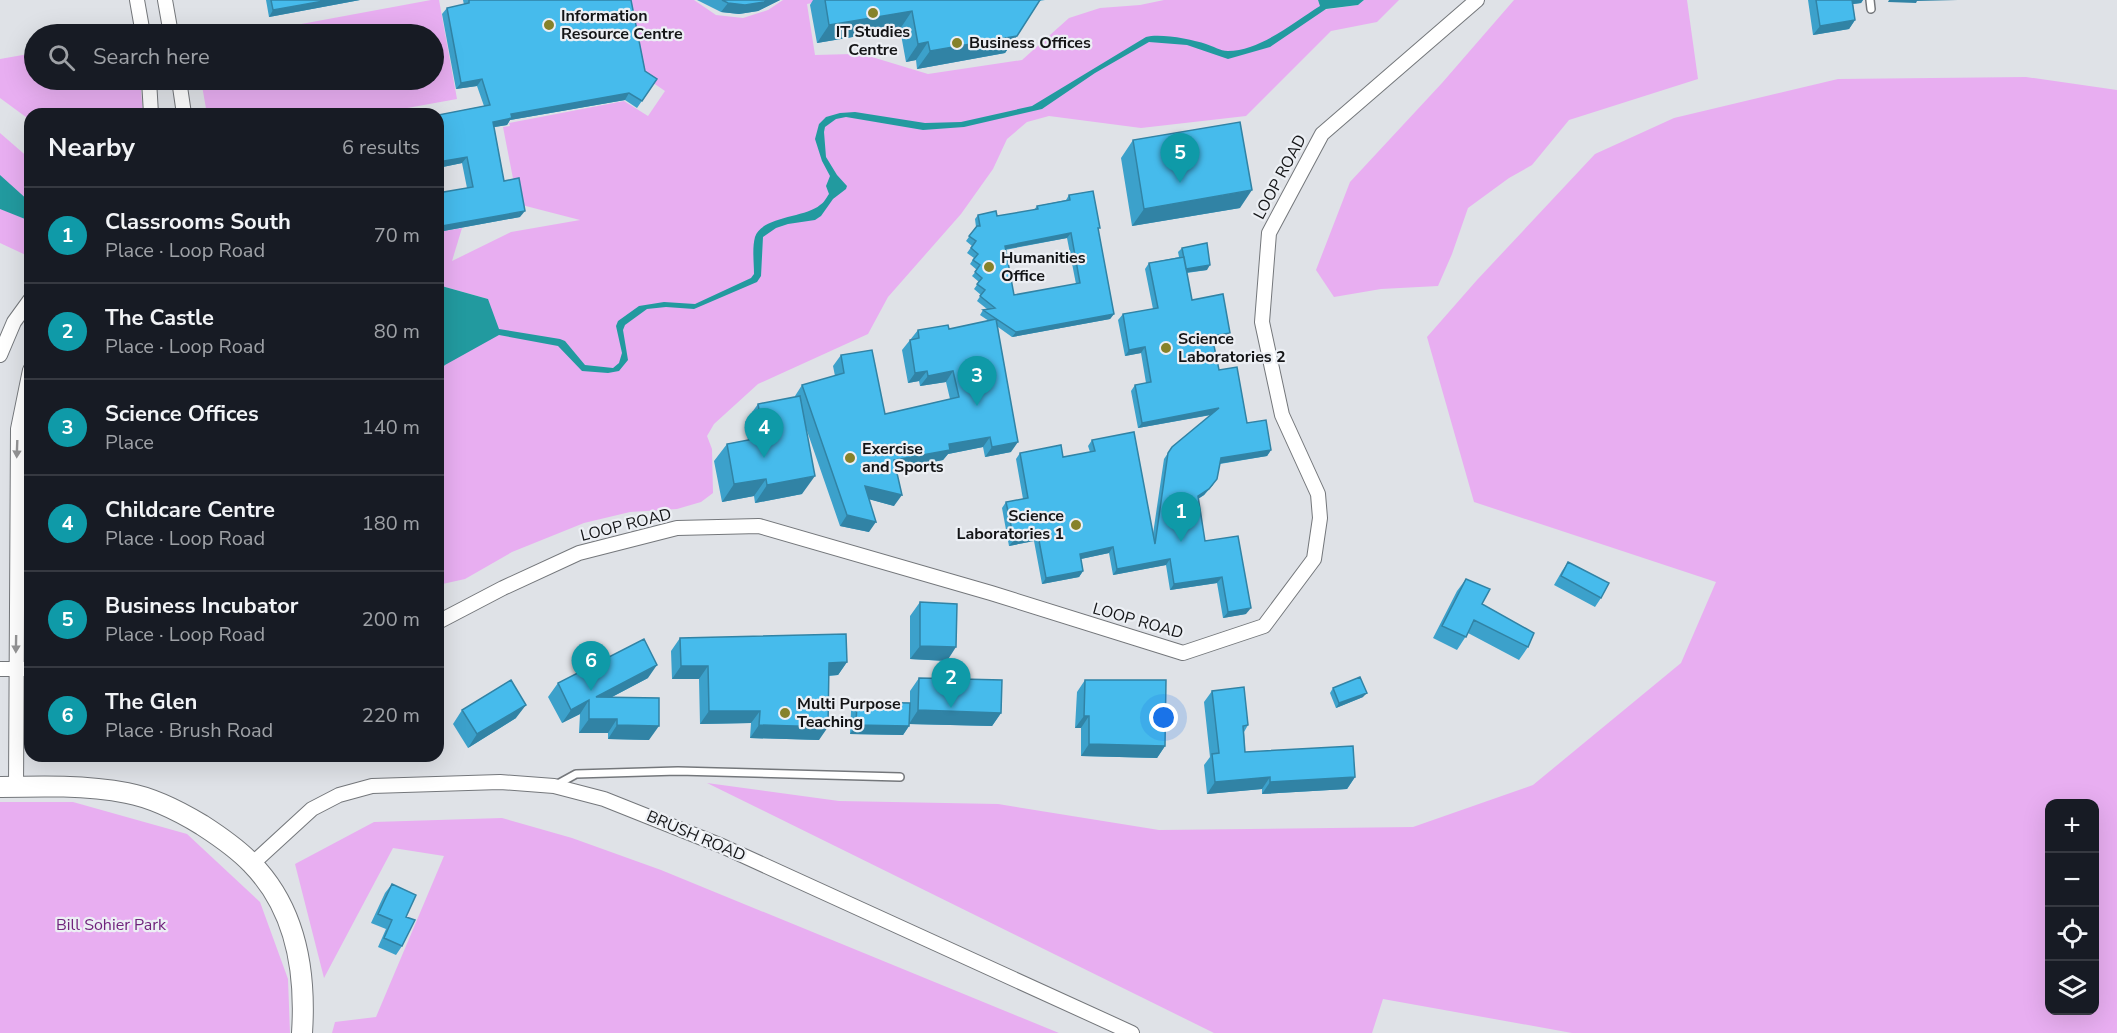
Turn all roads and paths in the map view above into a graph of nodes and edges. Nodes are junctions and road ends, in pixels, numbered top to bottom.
1 (137, 0) edge
2 (165, 0) edge
3 (1478, 0) edge
4 (1870, 0) edge
5 (1871, 9) dead end
6 (141, 24) edge
7 (169, 24) edge
8 (150, 90) edge
9 (180, 90) edge
10 (151, 108) edge
11 (183, 108) edge
12 (24, 308) edge
13 (0, 355) edge
14 (24, 400) edge
15 (444, 618) edge
16 (0, 669) edge
17 (23, 669) edge
18 (900, 777) dead end
19 (554, 786) junction
20 (8, 788) edge
21 (252, 864) junction
22 (302, 1033) edge
23 (1132, 1033) edge

1 - 6 street
2 - 7 street
3 - 15 street, LOOP ROAD
4 - 5 lane
8 - 10 street
9 - 11 street
12 - 13 street
14 -> 17 street
16 - 17 street
17 - 20 street
18 - 19 lane
19 - 21 street, BRUSH ROAD
19 - 23 street, BRUSH ROAD
20 - 21 street
21 - 22 street

